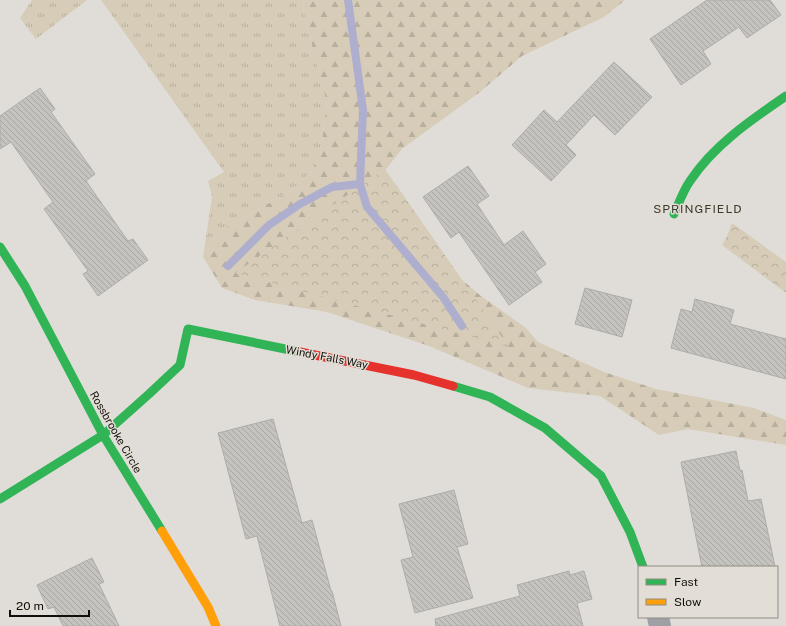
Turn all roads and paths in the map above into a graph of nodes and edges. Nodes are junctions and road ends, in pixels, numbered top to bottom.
1 (786, 96) edge
2 (674, 214) dead end
3 (0, 247) edge
4 (103, 435) junction
5 (0, 499) edge
6 (643, 566) edge
7 (216, 626) edge

1 - 2 street
3 - 4 street, Rossbrooke Circle
4 - 5 street, Windy Falls Way
4 - 6 street, Windy Falls Way
4 - 7 street, Rossbrooke Circle

